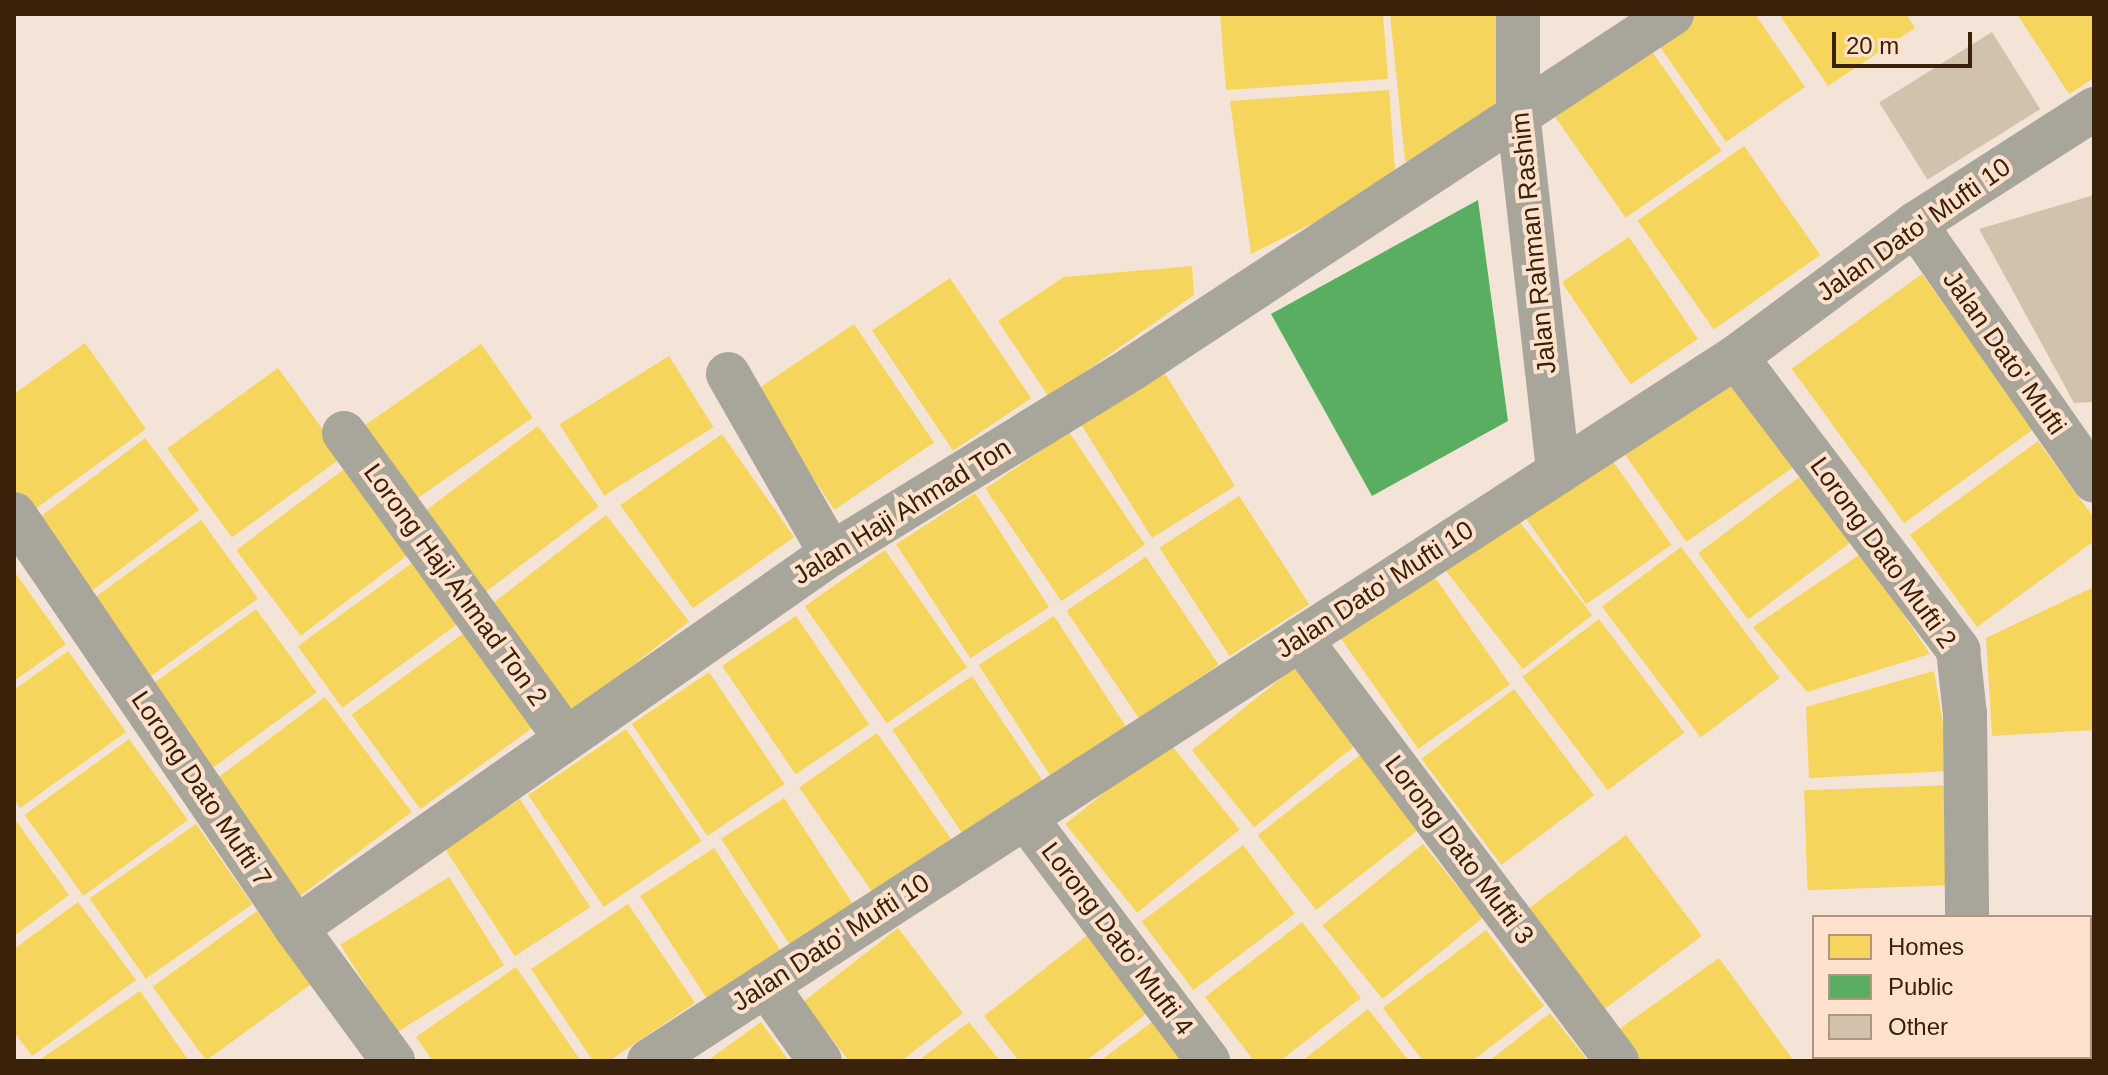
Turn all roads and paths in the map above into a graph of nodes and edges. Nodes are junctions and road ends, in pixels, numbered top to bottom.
1 (1518, 14) edge
2 (1672, 14) edge
3 (2094, 109) edge
4 (1518, 113) junction
5 (1915, 224) junction
6 (1736, 357) junction
7 (728, 374) dead end
8 (344, 433) dead end
9 (1558, 472) junction
10 (2094, 481) edge
11 (14, 514) edge
12 (831, 554) junction
13 (1300, 639) junction
14 (566, 738) junction
15 (1025, 817) junction
16 (1967, 915) edge
17 (296, 928) junction
18 (766, 985) junction
19 (393, 1061) edge
20 (649, 1061) edge
21 (820, 1061) edge
22 (1208, 1061) edge
23 (1617, 1061) edge

1 - 4 street, Jalan Rahman Rashim
2 - 4 street, Jalan Haji Ahmad Ton
3 - 5 street, Jalan Dato' Mufti 10
4 - 9 street, Jalan Rahman Rashim
4 - 12 street, Jalan Haji Ahmad Ton
5 - 6 street, Jalan Dato' Mufti 10
5 - 10 street, Jalan Dato' Mufti
6 - 9 street, Jalan Dato' Mufti 10
6 - 16 street, Lorong Dato Mufti 2
7 - 12 street
8 - 14 street, Lorong Haji Ahmad Ton 2
9 - 13 street, Jalan Dato' Mufti 10
11 - 17 street, Lorong Dato Mufti 7
12 - 14 street, Jalan Haji Ahmad Ton
13 - 15 street, Jalan Dato' Mufti 10
13 - 23 street, Lorong Dato Mufti 3
14 - 17 street, Jalan Haji Ahmad Ton
15 - 18 street, Jalan Dato' Mufti 10
15 - 22 street, Lorong Dato' Mufti 4
17 - 19 street, Lorong Dato Mufti 7
18 - 20 street, Jalan Dato' Mufti 10
18 - 21 street

